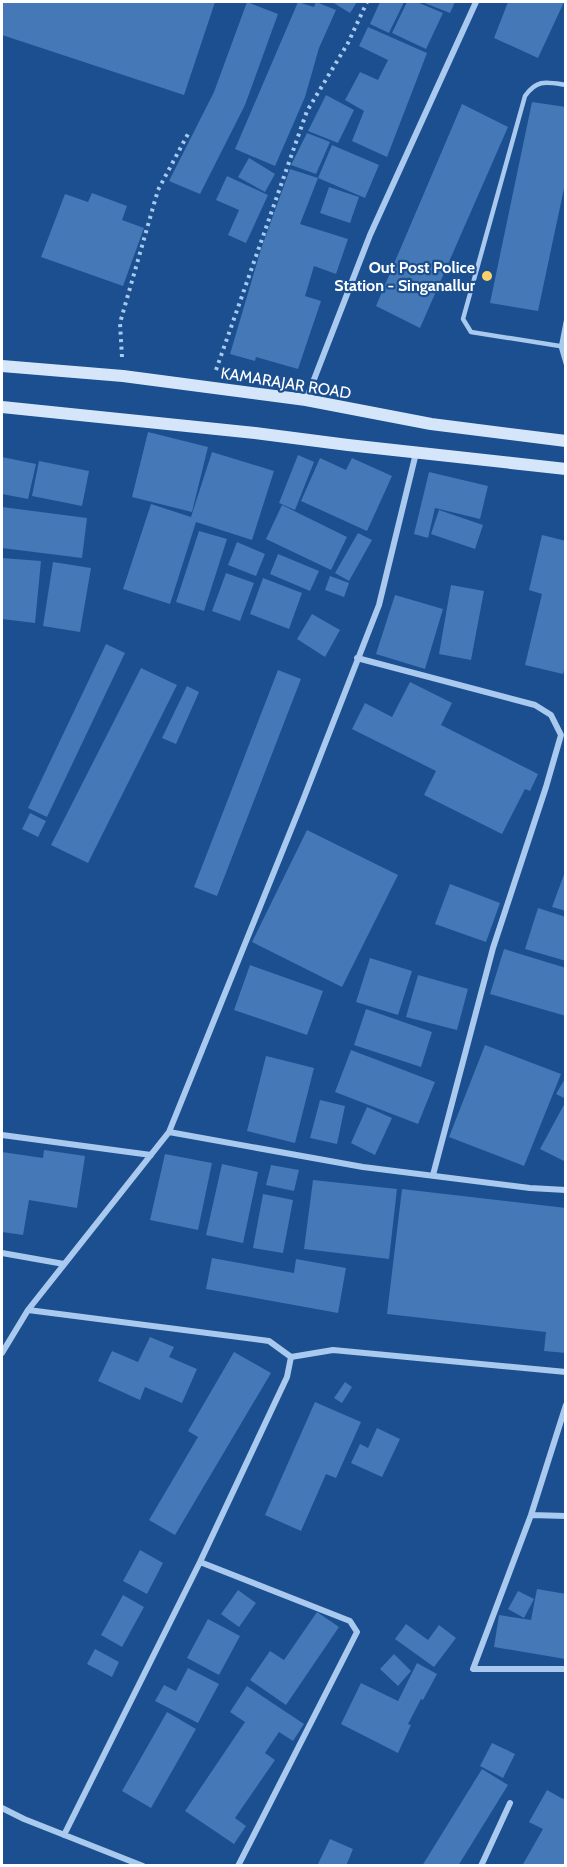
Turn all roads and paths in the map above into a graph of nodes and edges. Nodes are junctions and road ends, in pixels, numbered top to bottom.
1 (367, 2) edge
2 (476, 2) edge
3 (566, 85) edge
4 (189, 132) dead end
5 (566, 321) edge
6 (563, 347) edge
7 (566, 364) edge
8 (2, 366) edge
9 (123, 376) junction
10 (210, 388) junction
11 (306, 400) junction
12 (2, 407) edge
13 (566, 441) edge
14 (416, 453) junction
15 (566, 469) edge
16 (357, 658) junction
17 (169, 1132) junction
18 (2, 1135) edge
19 (151, 1155) junction
20 (433, 1174) junction
21 (566, 1190) edge
22 (2, 1253) edge
23 (64, 1264) junction
24 (28, 1310) junction
25 (2, 1353) edge
26 (291, 1357) junction
27 (566, 1372) edge
28 (566, 1405) edge
29 (531, 1515) junction
30 (566, 1516) edge
31 (200, 1562) junction
32 (566, 1669) edge
33 (510, 1803) dead end
34 (2, 1808) edge
35 (64, 1834) junction
36 (143, 1866) edge
37 (238, 1866) edge
38 (481, 1866) edge

1 - 10 path
2 - 11 street
3 - 6 lane
4 - 9 path
5 - 6 lane
6 - 7 lane
8 - 9 main road, KAMARAJAR ROAD
9 - 10 main road, KAMARAJAR ROAD
10 - 11 main road, KAMARAJAR ROAD
11 - 13 main road, KAMARAJAR ROAD
12 - 14 main road
14 - 15 main road
14 - 16 street
16 - 17 street
16 - 20 street
17 - 19 street
17 - 20 street
18 - 19 street
19 - 23 street
20 - 21 street
22 - 23 street
23 - 24 street
24 - 25 street
24 - 26 street
26 - 27 street
26 - 31 street
28 - 29 street
29 - 30 street
29 - 32 street
31 - 35 street
31 - 37 street
33 - 38 street
34 - 35 street
35 - 36 street

